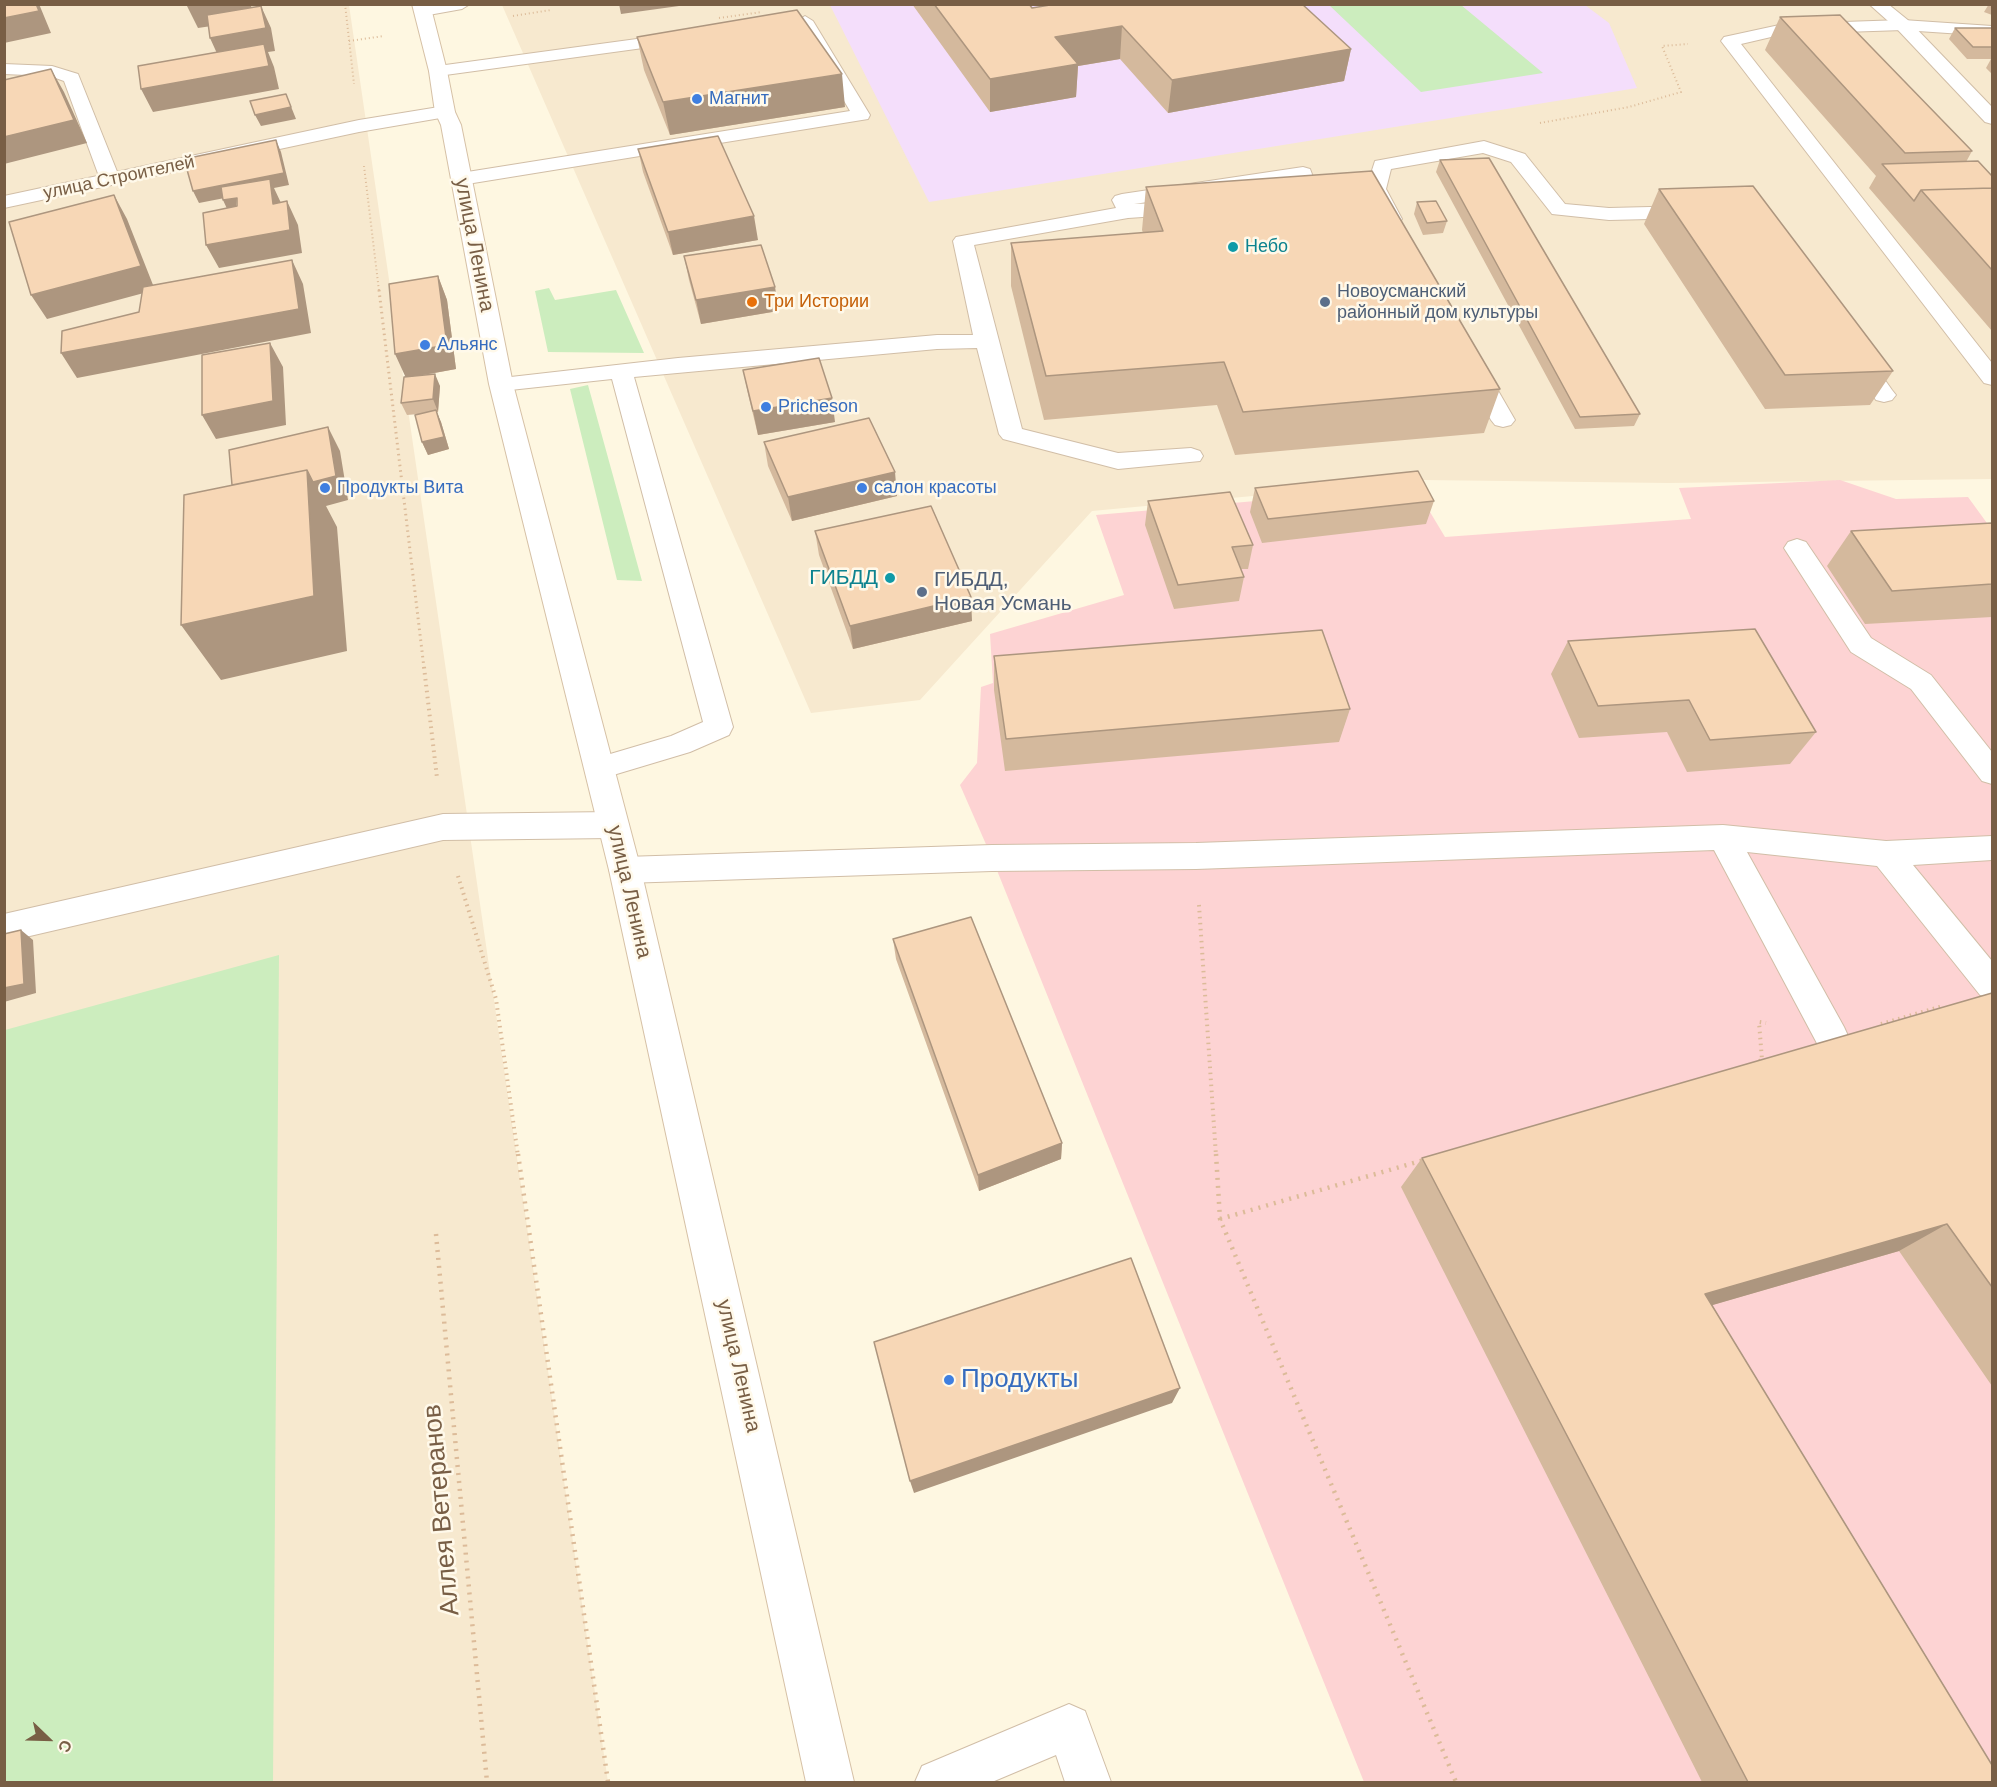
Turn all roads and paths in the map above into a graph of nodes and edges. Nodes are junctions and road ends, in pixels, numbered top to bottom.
1 (345, 4) edge
2 (462, 4) edge
3 (1877, 4) edge
4 (422, 8) edge
5 (824, 18) dead end
6 (1903, 25) junction
7 (1992, 31) edge
8 (700, 35) edge
9 (4, 69) edge
10 (438, 71) junction
11 (445, 112) junction
12 (1992, 118) edge
13 (359, 126) junction
14 (110, 179) junction
15 (461, 179) junction
16 (4, 202) edge
17 (1278, 202) edge
18 (1209, 207) edge
19 (1705, 211) edge
20 (1128, 212) junction
21 (1405, 242) edge
22 (1843, 336) edge
23 (986, 341) junction
24 (1462, 347) edge
25 (621, 371) junction
26 (1992, 378) edge
27 (501, 384) junction
28 (1884, 395) edge
29 (1503, 420) dead end
30 (1191, 456) dead end
31 (1797, 548) dead end
32 (600, 768) junction
33 (1992, 773) edge
34 (613, 825) junction
35 (443, 827) junction
36 (1723, 837) junction
37 (1992, 848) edge
38 (1886, 854) junction
39 (1196, 856) junction
40 (625, 870) junction
41 (4, 927) edge
42 (1992, 985) edge
43 (1947, 1005) edge
44 (1832, 1038) junction
45 (1751, 1064) edge
46 (1435, 1156) edge
47 (1220, 1219) junction
48 (436, 1234) dead end
49 (487, 1782) edge
50 (608, 1782) edge
51 (830, 1782) edge
52 (938, 1782) edge
53 (1088, 1782) edge
54 (1456, 1782) edge

1 - 13 path
2 - 4 lane
3 - 6 main road
4 - 10 main road, улица Ленина
5 - 15 lane
6 - 7 lane
6 - 12 main road
6 - 26 lane
8 - 10 lane
9 - 14 lane
10 - 11 main road, улица Ленина
11 - 13 main road, улица Строителей
11 - 15 main road, улица Ленина
13 - 14 main road, улица Строителей
13 - 35 path
14 - 16 main road, улица Строителей
15 - 27 main road, улица Ленина
17 - 20 lane
18 - 20 lane
19 - 21 lane
20 - 23 lane
22 - 28 lane
23 - 25 lane
23 - 30 lane
24 - 29 lane
25 - 27 lane
25 - 32 lane
27 - 32 main road, улица Ленина
31 - 33 lane
32 - 34 main road, улица Ленина
34 - 35 main road
34 - 40 main road, улица Ленина
35 - 41 main road
35 - 50 path
36 - 38 lane
36 - 39 lane
36 - 44 lane
37 - 38 lane
38 - 42 lane
39 - 40 lane
39 - 47 path
40 - 51 main road, улица Ленина
43 - 44 path
44 - 45 path
46 - 47 path
47 - 54 path
48 - 49 path, Аллея Ветеранов
52 - 53 lane

